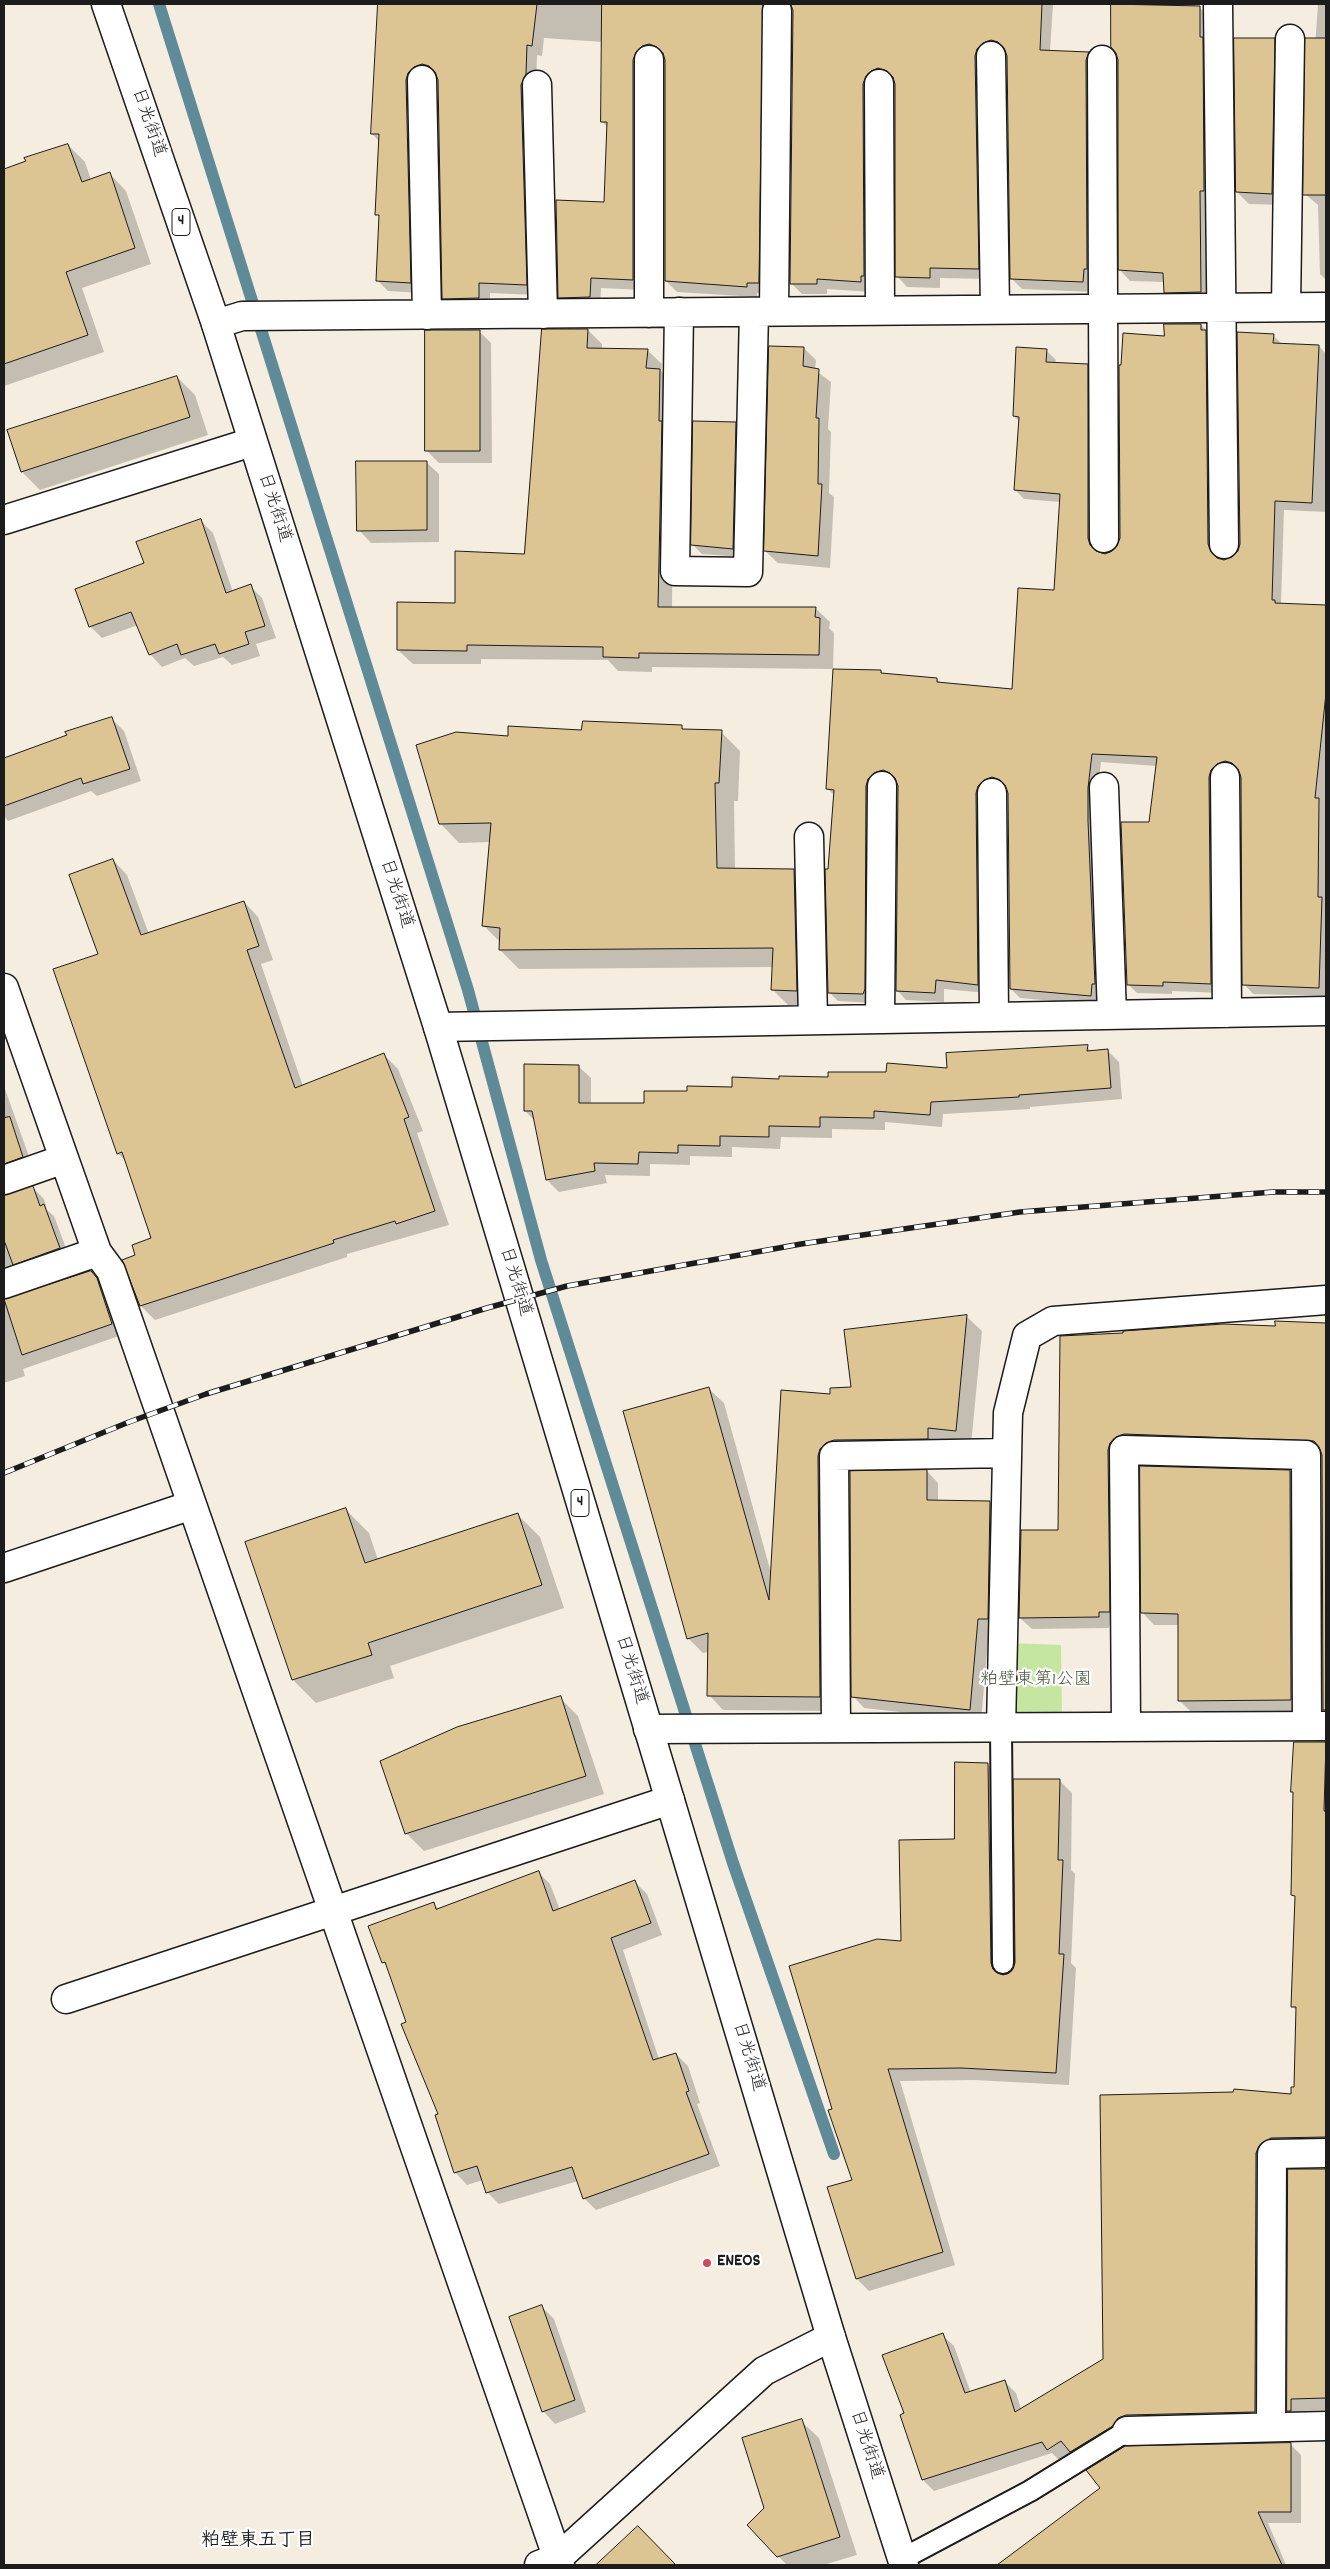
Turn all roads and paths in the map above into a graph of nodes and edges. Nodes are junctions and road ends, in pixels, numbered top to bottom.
1 (106, 4) edge
2 (1218, 4) edge
3 (777, 12) dead end
4 (1290, 39) dead end
5 (991, 56) dead end
6 (649, 60) dead end
7 (1102, 60) dead end
8 (422, 80) dead end
9 (879, 84) dead end
10 (537, 85) dead end
11 (1223, 306) junction
12 (1286, 306) junction
13 (1326, 307) edge
14 (1104, 308) junction
15 (996, 309) junction
16 (880, 310) junction
17 (679, 312) junction
18 (764, 312) junction
19 (649, 313) junction
20 (543, 314) junction
21 (427, 315) junction
22 (216, 324) junction
23 (252, 442) junction
24 (4, 520) edge
25 (1104, 538) dead end
26 (1224, 544) dead end
27 (1225, 777) dead end
28 (882, 786) dead end
29 (1104, 787) dead end
30 (992, 793) dead end
31 (809, 837) dead end
32 (6, 1003) edge
33 (1326, 1011) edge
34 (1227, 1013) junction
35 (1112, 1015) junction
36 (994, 1017) junction
37 (880, 1019) junction
38 (813, 1020) junction
39 (438, 1027) junction
40 (64, 1159) junction
41 (4, 1180) edge
42 (97, 1252) junction
43 (4, 1284) edge
44 (1326, 1300) edge
45 (1007, 1453) junction
46 (192, 1505) junction
47 (4, 1568) edge
48 (1126, 1726) junction
49 (1316, 1726) edge
50 (836, 1728) junction
51 (1001, 1728) junction
52 (648, 1729) junction
53 (670, 1800) junction
54 (333, 1911) junction
55 (1003, 1963) dead end
56 (66, 1999) dead end
57 (1326, 2153) edge
58 (830, 2337) junction
59 (1326, 2426) edge
60 (1271, 2427) junction
61 (1127, 2431) joint
62 (903, 2562) edge
63 (552, 2563) edge

1 - 22 main road, 日光街道 / 4
2 - 11 main road
3 - 18 main road
4 - 12 main road
5 - 15 main road
6 - 19 main road
7 - 14 main road
8 - 21 main road
9 - 16 main road
10 - 20 main road
11 - 12 main road
11 - 14 main road
11 - 26 main road
12 - 13 main road
14 - 15 main road
14 - 25 main road
15 - 16 main road
16 - 18 main road
17 - 18 main road
17 - 18 main road
17 - 19 main road
19 - 20 main road
20 - 21 main road
21 - 22 main road
22 - 23 main road, 日光街道 / 4
23 - 24 main road
23 - 39 main road, 日光街道 / 4
27 - 34 main road
28 - 37 main road
29 - 35 main road
30 - 36 main road
31 - 38 main road
32 - 40 main road
33 - 34 main road
34 - 35 main road
35 - 36 main road
36 - 37 main road
37 - 38 main road
38 - 39 main road
39 - 52 main road, 日光街道 / 4
40 - 41 main road
40 - 42 main road
42 - 43 main road
42 - 46 main road
44 - 45 main road
45 - 50 main road
45 - 51 main road
46 - 47 main road
46 - 54 main road
48 - 49 main road
48 - 49 main road
48 - 51 main road
50 - 51 main road
50 - 52 main road
51 - 55 lane
52 - 53 main road, 日光街道 / 4
53 - 54 main road
53 - 58 main road, 日光街道 / 4
54 - 56 main road
54 - 63 main road
57 - 60 main road
58 - 62 main road, 日光街道 / 4
58 - 63 main road
59 - 60 main road
60 - 61 main road
61 - 62 lane

